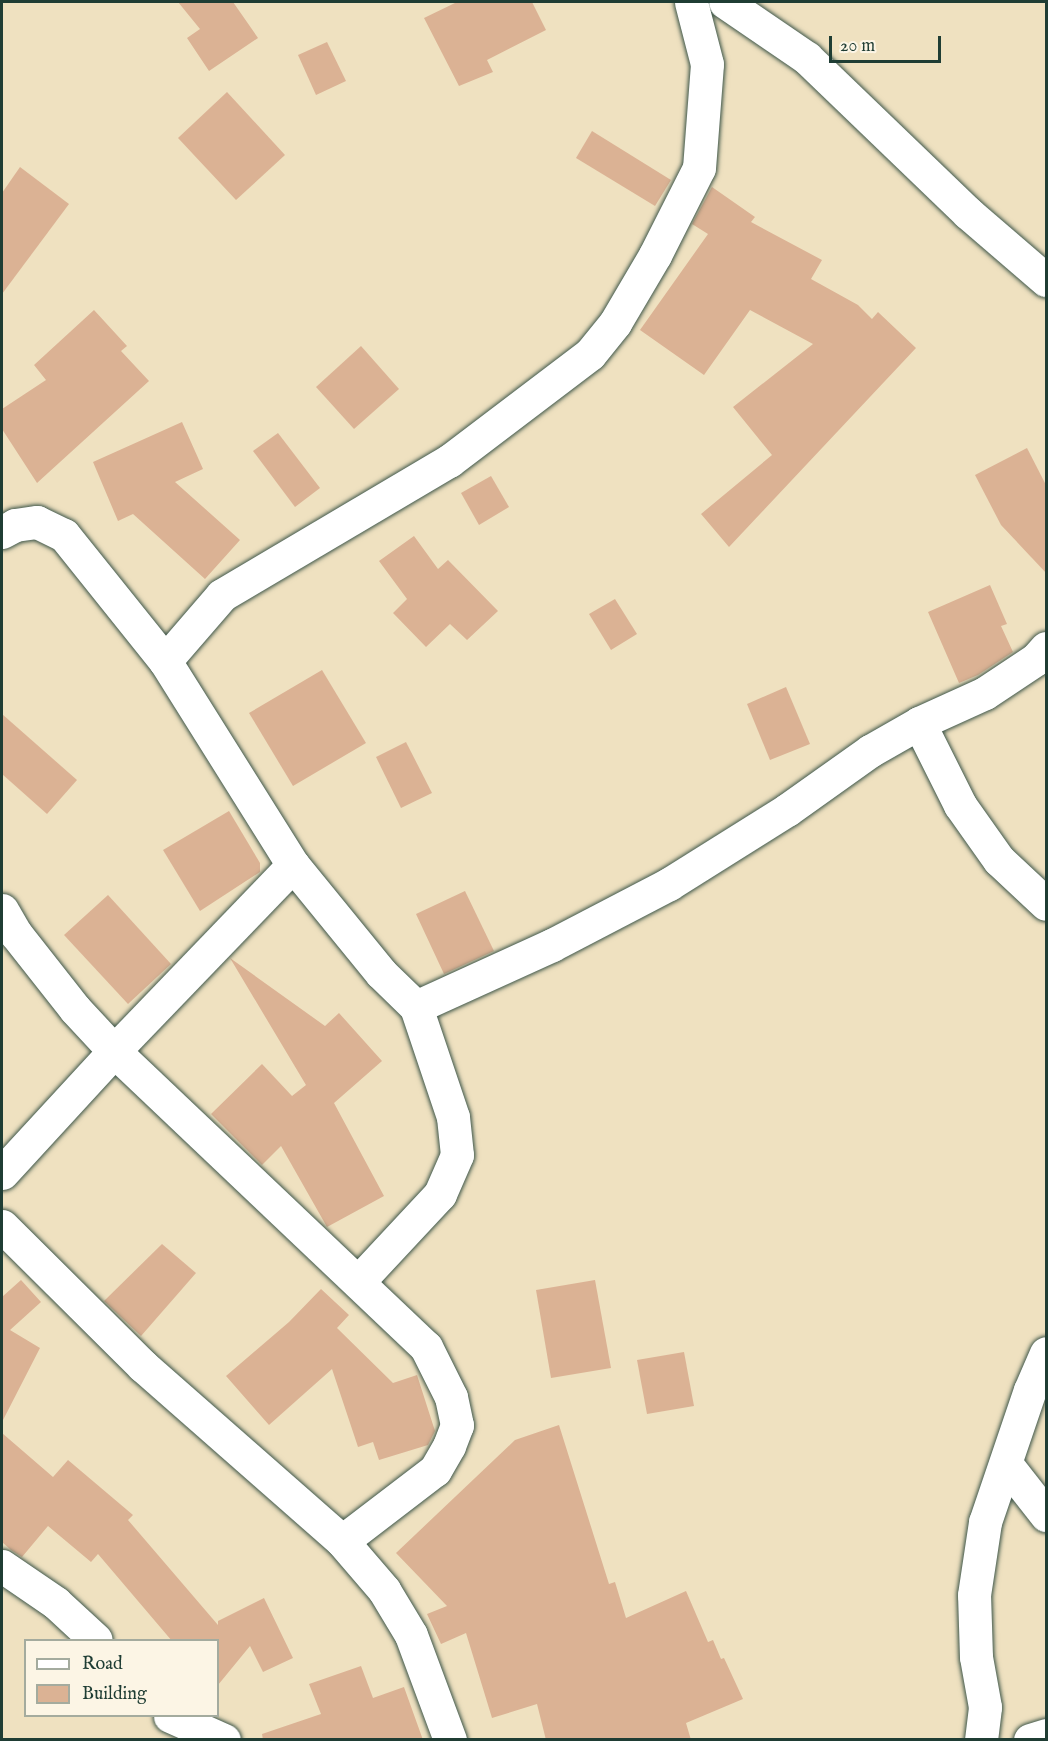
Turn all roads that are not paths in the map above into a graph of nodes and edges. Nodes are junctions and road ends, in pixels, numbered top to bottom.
1 (691, 2) edge
2 (725, 2) edge
3 (1047, 280) edge
4 (6, 522) edge
5 (1047, 648) edge
6 (165, 661) junction
7 (919, 723) junction
8 (293, 865) junction
9 (1047, 904) edge
10 (2, 910) edge
11 (416, 1007) junction
12 (114, 1051) junction
13 (2, 1173) edge
14 (2, 1226) edge
15 (359, 1281) junction
16 (1047, 1353) edge
17 (1006, 1464) junction
18 (1047, 1515) edge
19 (342, 1541) junction
20 (2, 1566) edge
21 (94, 1639) edge
22 (172, 1717) edge
23 (1047, 1735) edge
24 (224, 1740) edge
25 (450, 1740) edge
26 (981, 1740) edge
27 (1030, 1740) edge

1 - 6 street
2 - 3 street
4 - 6 street
5 - 7 street
6 - 8 street
7 - 9 street
7 - 11 street
8 - 11 street
8 - 12 street
10 - 12 street
11 - 15 street
12 - 13 street
12 - 15 street
14 - 19 street
15 - 19 street
16 - 17 street
17 - 18 street
17 - 26 street
19 - 25 street
20 - 21 street
22 - 24 street
23 - 27 street

